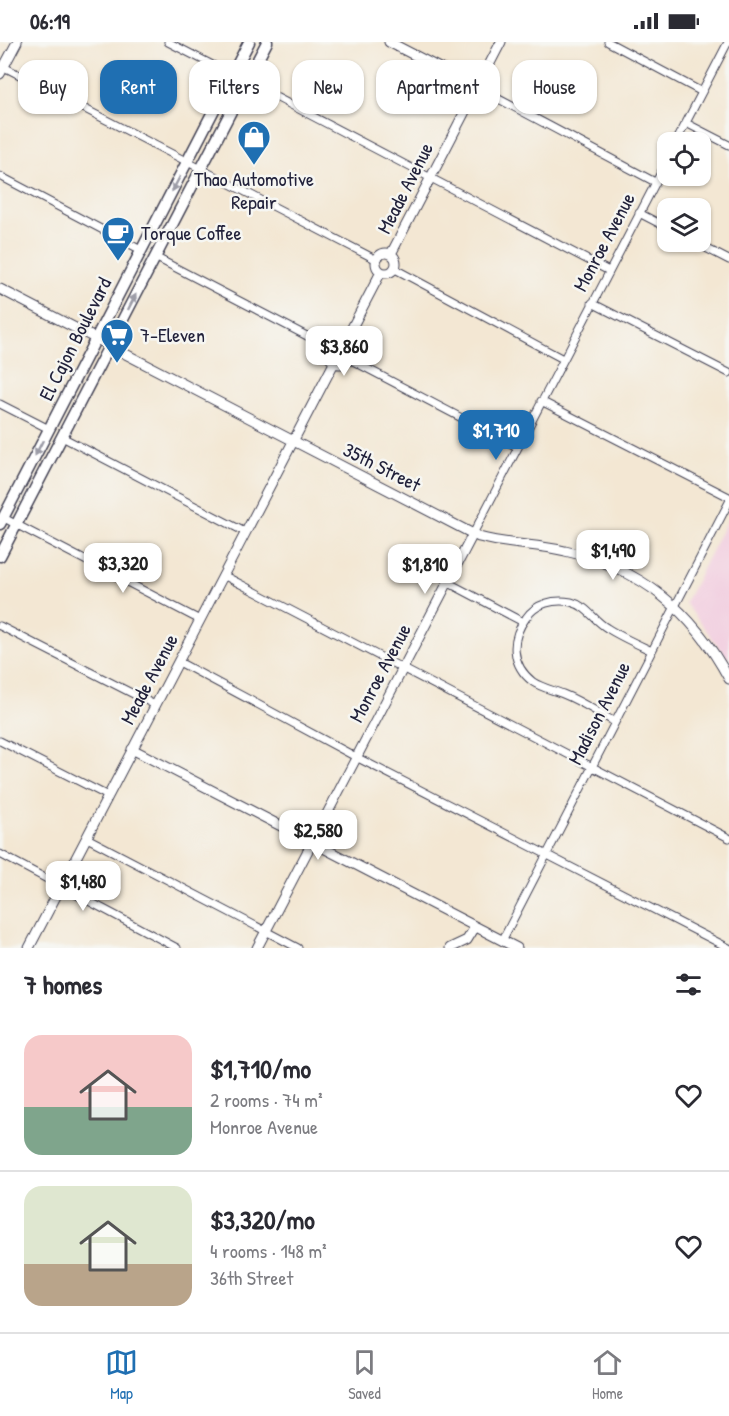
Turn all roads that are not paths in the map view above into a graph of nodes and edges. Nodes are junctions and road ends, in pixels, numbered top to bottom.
1 (17, 42) edge
2 (168, 42) edge
3 (249, 42) edge
4 (267, 42) edge
5 (389, 42) edge
6 (501, 42) edge
7 (608, 42) edge
8 (728, 42) edge
9 (203, 60) edge
10 (240, 60) edge
11 (258, 60) edge
12 (424, 60) edge
13 (492, 60) edge
14 (2, 70) edge
15 (702, 92) junction
16 (280, 99) edge
17 (500, 100) edge
18 (212, 114) edge
19 (230, 114) edge
20 (464, 114) edge
21 (686, 123) junction
22 (681, 132) edge
23 (729, 145) edge
24 (187, 162) junction
25 (201, 170) junction
26 (0, 176) edge
27 (430, 178) junction
28 (657, 178) edge
29 (655, 182) junction
30 (639, 213) junction
31 (657, 222) edge
32 (141, 250) junction
33 (711, 251) edge
34 (391, 254) junction
35 (155, 257) junction
36 (376, 260) junction
37 (729, 260) edge
38 (394, 269) junction
39 (609, 270) junction
40 (381, 272) junction
41 (0, 289) edge
42 (592, 303) junction
43 (96, 340) junction
44 (344, 343) junction
45 (109, 347) junction
46 (330, 348) junction
47 (349, 359) junction
48 (563, 359) junction
49 (334, 363) junction
50 (729, 374) edge
51 (541, 401) junction
52 (0, 404) edge
53 (49, 429) junction
54 (62, 437) junction
55 (293, 441) junction
56 (517, 447) junction
57 (729, 497) edge
58 (729, 502) edge
59 (1, 519) edge
60 (16, 524) junction
61 (245, 532) junction
62 (473, 534) junction
63 (0, 556) edge
64 (223, 575) junction
65 (447, 582) junction
66 (675, 605) junction
67 (200, 620) junction
68 (523, 622) junction
69 (0, 626) edge
70 (651, 651) junction
71 (179, 662) junction
72 (401, 670) junction
73 (729, 679) edge
74 (155, 705) junction
75 (615, 722) junction
76 (0, 741) edge
77 (132, 749) junction
78 (356, 757) junction
79 (591, 768) junction
80 (108, 796) junction
81 (87, 838) junction
82 (729, 838) edge
83 (312, 842) junction
84 (0, 854) edge
85 (546, 855) junction
86 (62, 887) junction
87 (475, 927) junction
88 (266, 931) junction
89 (502, 940) junction
90 (29, 948) edge
91 (177, 948) edge
92 (257, 948) edge
93 (298, 948) edge
94 (450, 948) edge
95 (516, 948) edge
96 (729, 948) edge

1 - 14 main road
2 - 9 street
3 - 10 main road, El Cajon Boulevard
4 - 11 main road, El Cajon Boulevard
5 - 12 main road
6 - 13 main road, Meade Avenue
7 - 15 street
8 - 15 street
14 - 24 street
15 - 21 street
16 - 27 street
17 - 29 street
18 - 24 main road, El Cajon Boulevard
19 - 25 main road, El Cajon Boulevard
20 - 27 main road, Meade Avenue
21 - 22 street
21 - 23 street
24 - 25 street
24 -> 32 main road, El Cajon Boulevard
25 - 35 main road, El Cajon Boulevard
25 - 36 street
26 - 32 street
27 - 34 main road, Meade Avenue
27 - 39 street
28 - 29 street, Monroe Avenue
29 - 30 street, Monroe Avenue
30 - 31 street
30 - 39 street, Monroe Avenue
32 - 43 main road, El Cajon Boulevard
33 - 37 street
34 - 36 main road
34 - 38 main road
45 -> 35 main road, El Cajon Boulevard
35 - 46 street
36 - 40 main road
38 - 40 main road
38 - 48 street
39 - 42 street, Monroe Avenue
40 - 44 main road
41 - 43 main road, 35th Street
42 - 48 street, Monroe Avenue
42 - 50 street
43 - 45 main road, 35th Street
43 - 53 main road, El Cajon Boulevard
44 - 46 main road
44 - 47 main road
45 - 54 main road, El Cajon Boulevard
45 - 55 main road, 35th Street
46 - 49 main road
47 - 49 main road
47 - 56 street
48 - 51 street, Monroe Avenue
49 - 55 main road, Meade Avenue
51 - 56 street, Monroe Avenue
51 - 57 street
52 - 53 street
53 -> 59 main road, El Cajon Boulevard
54 - 60 main road, El Cajon Boulevard
54 - 61 street
55 - 61 main road, Meade Avenue
55 - 62 main road, 35th Street
56 - 62 street, Monroe Avenue
58 - 66 street, Madison Avenue
59 - 60 street
60 - 63 main road, El Cajon Boulevard
60 - 67 street
61 - 64 main road, Meade Avenue
62 - 65 main road, Monroe Avenue
62 - 66 main road, 35th Street
64 - 67 main road, Meade Avenue
64 - 72 street
65 - 68 street
65 - 72 main road, Monroe Avenue
66 - 70 street, Madison Avenue
66 - 73 main road, 35th Street
67 - 71 main road, Meade Avenue
68 - 70 street
68 - 75 street
69 - 74 street
70 - 75 street, Madison Avenue
71 - 74 main road, Meade Avenue
71 - 78 street
72 - 78 main road, Monroe Avenue
72 - 79 street
74 - 77 main road, Meade Avenue
75 - 79 street, Madison Avenue
76 - 80 street
77 - 80 main road, Meade Avenue
77 - 83 main road
78 - 83 main road, Monroe Avenue
78 - 85 street
79 - 82 street
79 - 85 street, Madison Avenue
80 - 81 main road, Meade Avenue
81 - 86 main road, Meade Avenue
81 - 88 street
83 - 87 main road
83 - 88 main road, Monroe Avenue
84 - 86 street
85 - 89 street, Madison Avenue
85 - 96 street
86 - 90 main road, Meade Avenue
86 - 91 street
87 - 89 main road
87 - 94 main road
88 - 92 main road, Monroe Avenue
88 - 93 street
89 - 95 main road

